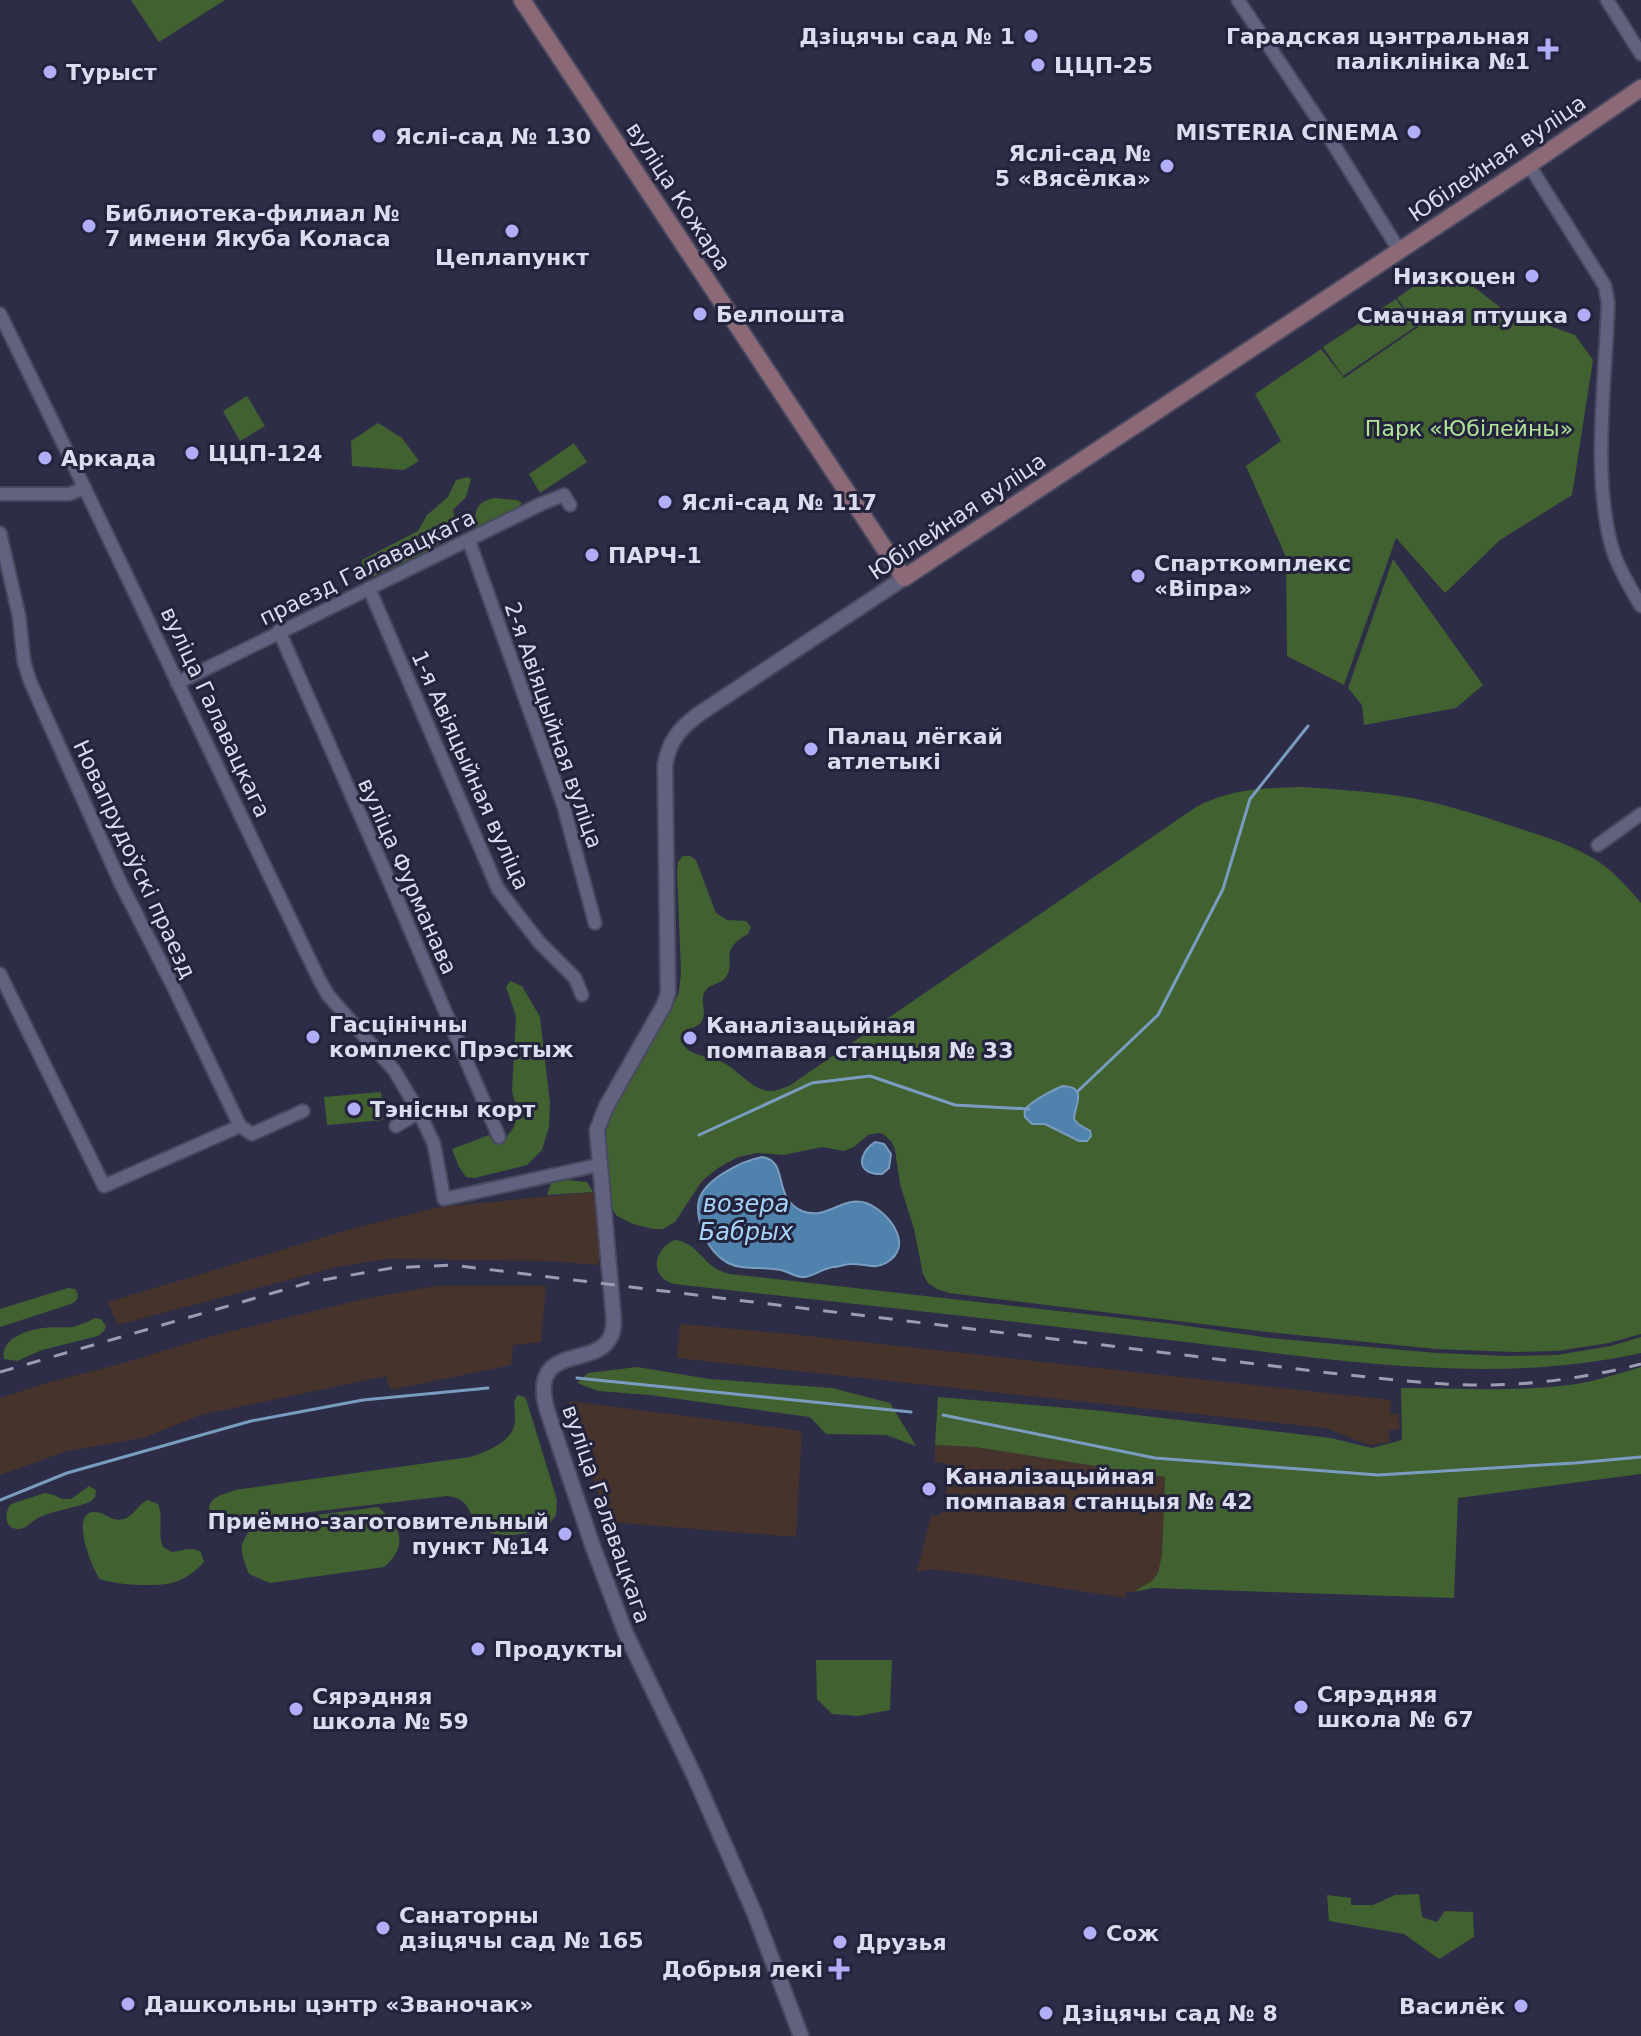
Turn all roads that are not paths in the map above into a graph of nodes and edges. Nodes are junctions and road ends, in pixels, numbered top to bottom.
1 (522, 0) edge
2 (1238, 0) edge
3 (1607, 0) edge
4 (1641, 54) edge
5 (1641, 88) edge
6 (1529, 165) junction
7 (1399, 250) junction
8 (0, 314) edge
9 (85, 488) junction
10 (0, 494) edge
11 (570, 505) dead end
12 (0, 533) edge
13 (469, 541) junction
14 (904, 578) junction
15 (369, 588) junction
16 (1641, 606) edge
17 (279, 631) junction
18 (177, 683) junction
19 (1641, 814) edge
20 (1598, 845) dead end
21 (595, 923) dead end
22 (0, 974) edge
23 (582, 995) dead end
24 (303, 1111) dead end
25 (419, 1112) junction
26 (240, 1126) junction
27 (396, 1126) dead end
28 (499, 1137) dead end
29 (599, 1165) junction
30 (801, 2036) edge

1 - 14 main road, вуліца Кожара
2 - 7 street
3 - 4 street
5 - 6 main road, Юбілейная вуліца
6 - 7 main road, Юбілейная вуліца
6 - 16 street
7 - 14 main road, Юбілейная вуліца
8 - 9 street, вуліца Галавацкага
9 - 10 street
9 - 18 street, вуліца Галавацкага
11 - 13 street, праезд Галавацкага
12 - 26 street, Новапрудоўскі праезд
13 - 15 street, праезд Галавацкага
13 - 21 street, 2-я Авіяцыйная вуліца
14 - 29 street, Юбілейная вуліца
15 - 17 street, праезд Галавацкага
15 - 23 street, 1-я Авіяцыйная вуліца
17 - 18 street, праезд Галавацкага
17 - 28 street, вуліца Фурманава
18 - 25 street, вуліца Галавацкага
19 - 20 street
22 - 26 street
24 - 26 street
25 - 27 street
25 - 29 street, вуліца Галавацкага
29 - 30 street, вуліца Галавацкага

